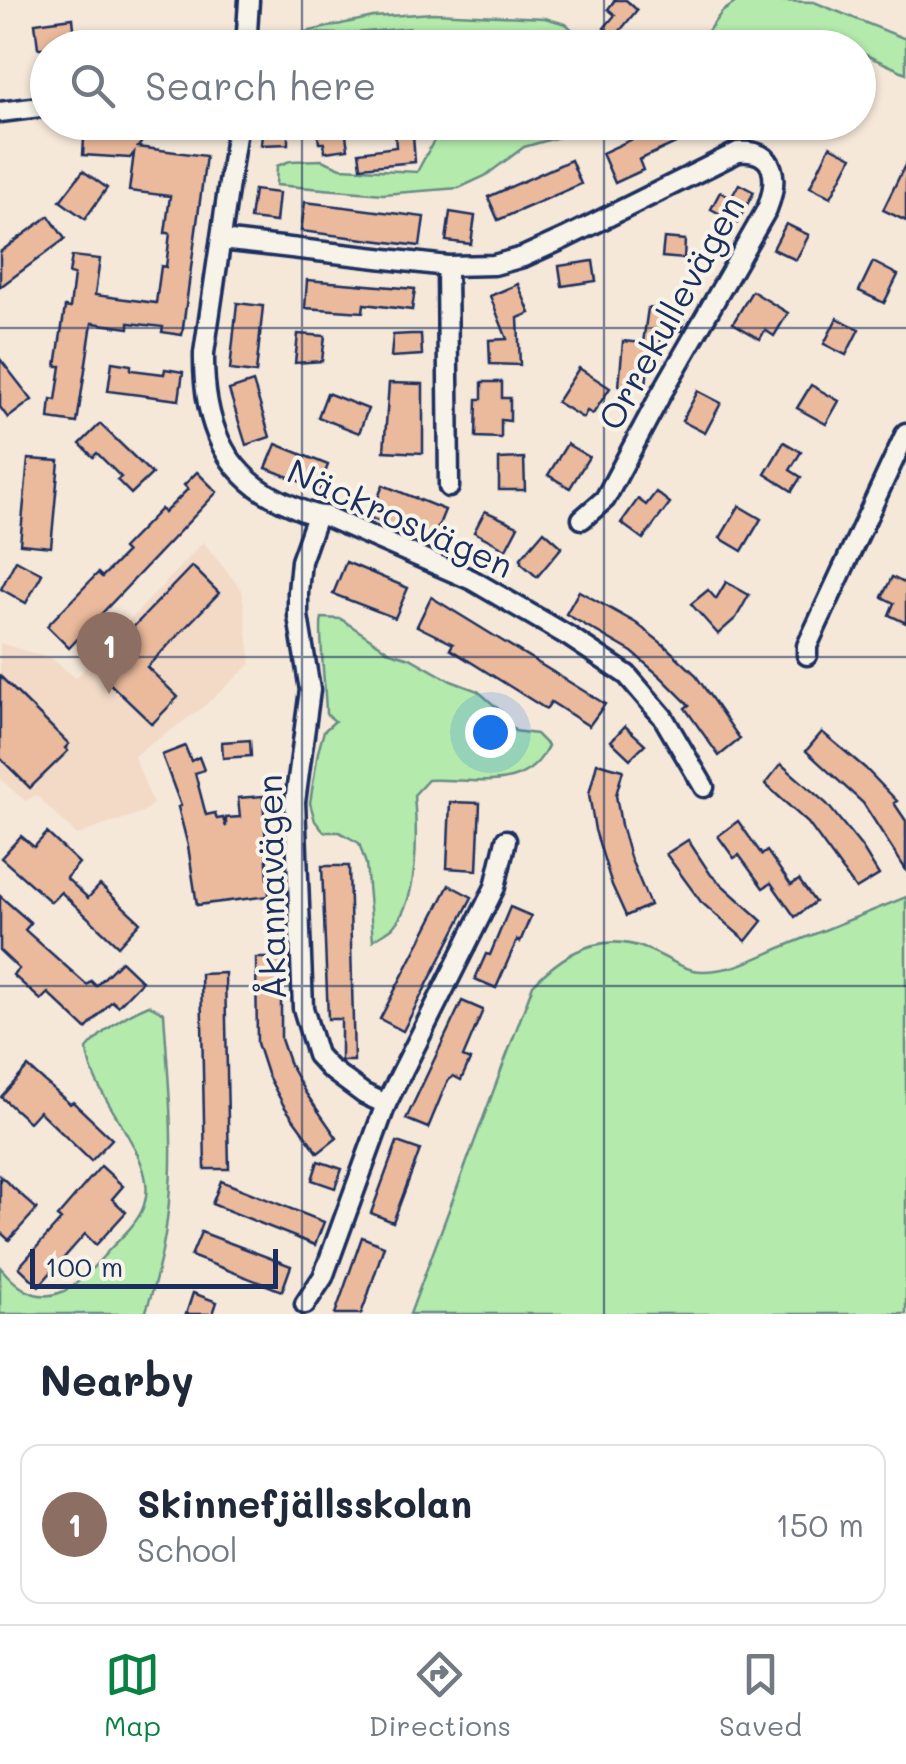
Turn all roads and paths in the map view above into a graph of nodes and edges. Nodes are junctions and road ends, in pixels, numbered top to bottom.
1 (250, 0) edge
2 (248, 30) edge
3 (30, 108) edge
4 (0, 112) edge
5 (235, 140) edge
6 (221, 240) junction
7 (447, 266) junction
8 (906, 433) edge
9 (449, 487) dead end
10 (317, 516) junction
11 (582, 519) dead end
12 (807, 654) dead end
13 (704, 787) dead end
14 (506, 840) dead end
15 (386, 1104) junction
16 (305, 1304) dead end

1 - 2 street
3 - 4 street
5 - 6 street, Näckrosvägen
6 - 7 street, Orrekullevägen
6 - 10 street, Näckrosvägen
7 - 9 street
7 - 11 street, Orrekullevägen
8 - 12 street
10 - 13 street, Näckrosvägen
10 - 15 street, Åkannavägen
14 - 15 street
15 - 16 street

